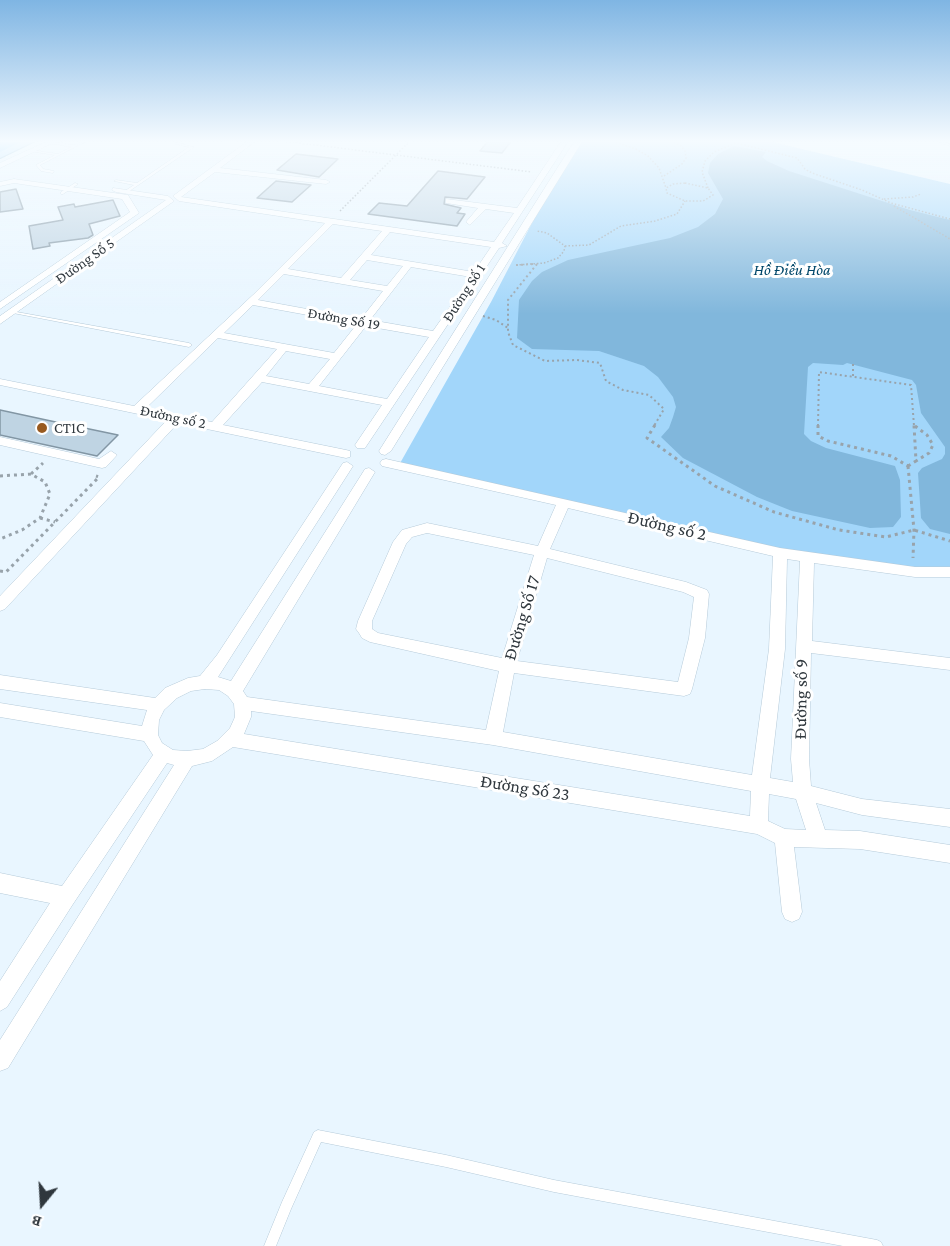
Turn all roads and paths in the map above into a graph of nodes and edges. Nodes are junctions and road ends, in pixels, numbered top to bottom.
1 (126, 198) edge
2 (169, 198) edge
3 (354, 198) edge
4 (527, 198) edge
5 (543, 198) edge
6 (674, 198) edge
7 (707, 198) edge
8 (889, 198) edge
9 (174, 199) junction
10 (883, 199) junction
11 (449, 201) dead end
12 (685, 201) junction
13 (484, 206) junction
14 (519, 211) junction
15 (950, 219) edge
16 (331, 221) junction
17 (470, 222) dead end
18 (524, 228) junction
19 (388, 229) junction
20 (950, 239) edge
21 (497, 245) junction
22 (565, 246) junction
23 (511, 247) junction
24 (82, 249) junction
25 (98, 252) junction
26 (365, 257) junction
27 (502, 262) junction
28 (537, 264) junction
29 (408, 265) junction
30 (281, 271) junction
31 (476, 275) junction
32 (344, 282) junction
33 (390, 289) junction
34 (15, 296) junction
35 (32, 299) junction
36 (250, 302) junction
37 (0, 306) edge
38 (13, 312) junction
39 (470, 314) junction
40 (0, 321) edge
41 (365, 322) junction
42 (508, 328) junction
43 (217, 335) junction
44 (437, 335) junction
45 (189, 345) dead end
46 (284, 347) junction
47 (338, 357) junction
48 (853, 364) dead end
49 (853, 376) junction
50 (259, 378) junction
51 (0, 382) edge
52 (313, 387) junction
53 (390, 403) junction
54 (138, 410) junction
55 (176, 418) junction
56 (215, 426) junction
57 (915, 426) junction
58 (0, 441) edge
59 (361, 445) junction
60 (385, 457) junction
61 (136, 460) junction
62 (346, 460) junction
63 (916, 460) junction
64 (31, 462) dead end
65 (42, 464) junction
66 (908, 466) junction
67 (53, 467) dead end
68 (369, 472) junction
69 (32, 474) junction
70 (87, 474) dead end
71 (0, 476) edge
72 (564, 502) junction
73 (40, 518) junction
74 (55, 522) junction
75 (914, 530) junction
76 (0, 538) edge
77 (950, 541) edge
78 (542, 552) junction
79 (780, 553) junction
80 (807, 558) junction
81 (0, 571) edge
82 (915, 572) junction
83 (950, 572) edge
84 (2, 600) edge
85 (802, 646) junction
86 (950, 664) edge
87 (508, 666) junction
88 (0, 682) edge
89 (205, 682) junction
90 (238, 697) junction
91 (158, 705) junction
92 (0, 710) edge
93 (150, 735) junction
94 (493, 738) junction
95 (230, 739) junction
96 (164, 753) junction
97 (187, 759) junction
98 (760, 785) junction
99 (803, 792) junction
100 (950, 818) edge
101 (759, 826) junction
102 (784, 838) junction
103 (818, 838) junction
104 (950, 854) edge
105 (0, 884) edge
106 (66, 897) junction
107 (792, 912) dead end
108 (0, 1000) edge
109 (0, 1060) edge
110 (270, 1246) edge
111 (877, 1246) edge

1 - 24 street
2 - 9 street
3 - 16 path
4 - 14 street, Đường Số 1
5 - 18 street, Đường Số 1
6 - 12 path
7 - 12 path
8 - 10 path
9 - 16 street
9 - 25 street, Đường Số 5
10 - 15 path
10 - 20 path
11 - 13 street
12 - 22 path
13 - 14 street
13 - 17 street
14 - 21 street, Đường Số 1
16 - 19 street
16 - 30 street
18 - 22 path
18 - 23 street, Đường Số 1
19 - 21 street
19 - 26 street
21 - 23 street
21 - 31 street, Đường Số 1
22 - 28 path
23 - 27 street, Đường Số 1
24 - 25 street
24 - 34 street
25 - 35 street, Đường Số 5
26 - 29 street
26 - 32 street
27 - 28 path
27 - 39 street, Đường Số 1
28 - 42 path
29 - 31 street
29 - 33 street
30 - 32 street
30 - 36 street
31 - 44 street, Đường Số 1
32 - 33 street
33 - 41 street
34 - 35 street
34 - 37 street
35 - 38 street, Đường Số 5
36 - 41 street, Đường Số 19
36 - 43 street
38 - 40 street, Đường Số 5
38 - 45 lane
39 - 42 path
39 - 60 street, Đường Số 1
41 - 44 street, Đường Số 19
41 - 47 street
42 - 75 path
43 - 46 street
43 - 54 street
44 - 53 street, Đường Số 1
46 - 47 street
46 - 50 street
47 - 52 street
48 - 49 path
49 - 57 path
49 - 66 path
50 - 52 street
50 - 56 street
51 - 54 street, Đường số 2
52 - 53 street
53 - 59 street, Đường Số 1
54 - 55 street, Đường số 2
55 - 56 street, Đường số 2
55 - 61 street
56 - 62 street, Đường số 2
57 - 63 path
57 - 63 path
58 - 61 street
59 - 60 street
59 - 62 street
60 - 68 street
60 - 72 street, Đường số 2
61 - 84 street
62 - 68 street
62 - 89 street
63 - 66 path
64 - 65 path
65 - 67 path
65 - 69 path
66 - 75 path
68 - 90 street
69 - 71 path
69 - 73 path
70 - 74 path
72 - 78 street, Đường Số 17
72 - 79 street, Đường số 2
73 - 74 path
73 - 76 path
74 - 81 path
75 - 77 path
75 - 82 path
78 - 87 street, Đường Số 17
78 - 87 street
78 - 87 street
79 - 80 street, Đường số 2
79 - 98 street, Đường số 9
80 - 82 street, Đường số 2
80 - 85 street, Đường số 9
82 - 83 street, Đường số 2
85 - 86 street
85 - 99 street, Đường số 9
87 - 94 street, Đường Số 17
88 - 91 street
89 - 90 street
89 - 91 street
90 - 94 street
90 - 95 street
91 - 93 street
92 - 93 street
93 - 96 street
94 - 98 street
95 - 97 street
95 - 101 street, Đường Số 23
96 - 97 street
96 - 106 street
97 - 109 street
98 - 99 street
98 - 101 street, Đường số 9
99 - 100 street
99 - 103 street, Đường số 9
101 - 102 street, Đường Số 23
102 - 103 street, Đường Số 23
102 - 107 street
103 - 104 street, Đường Số 23
105 - 106 street
106 - 108 street
110 - 111 lane

